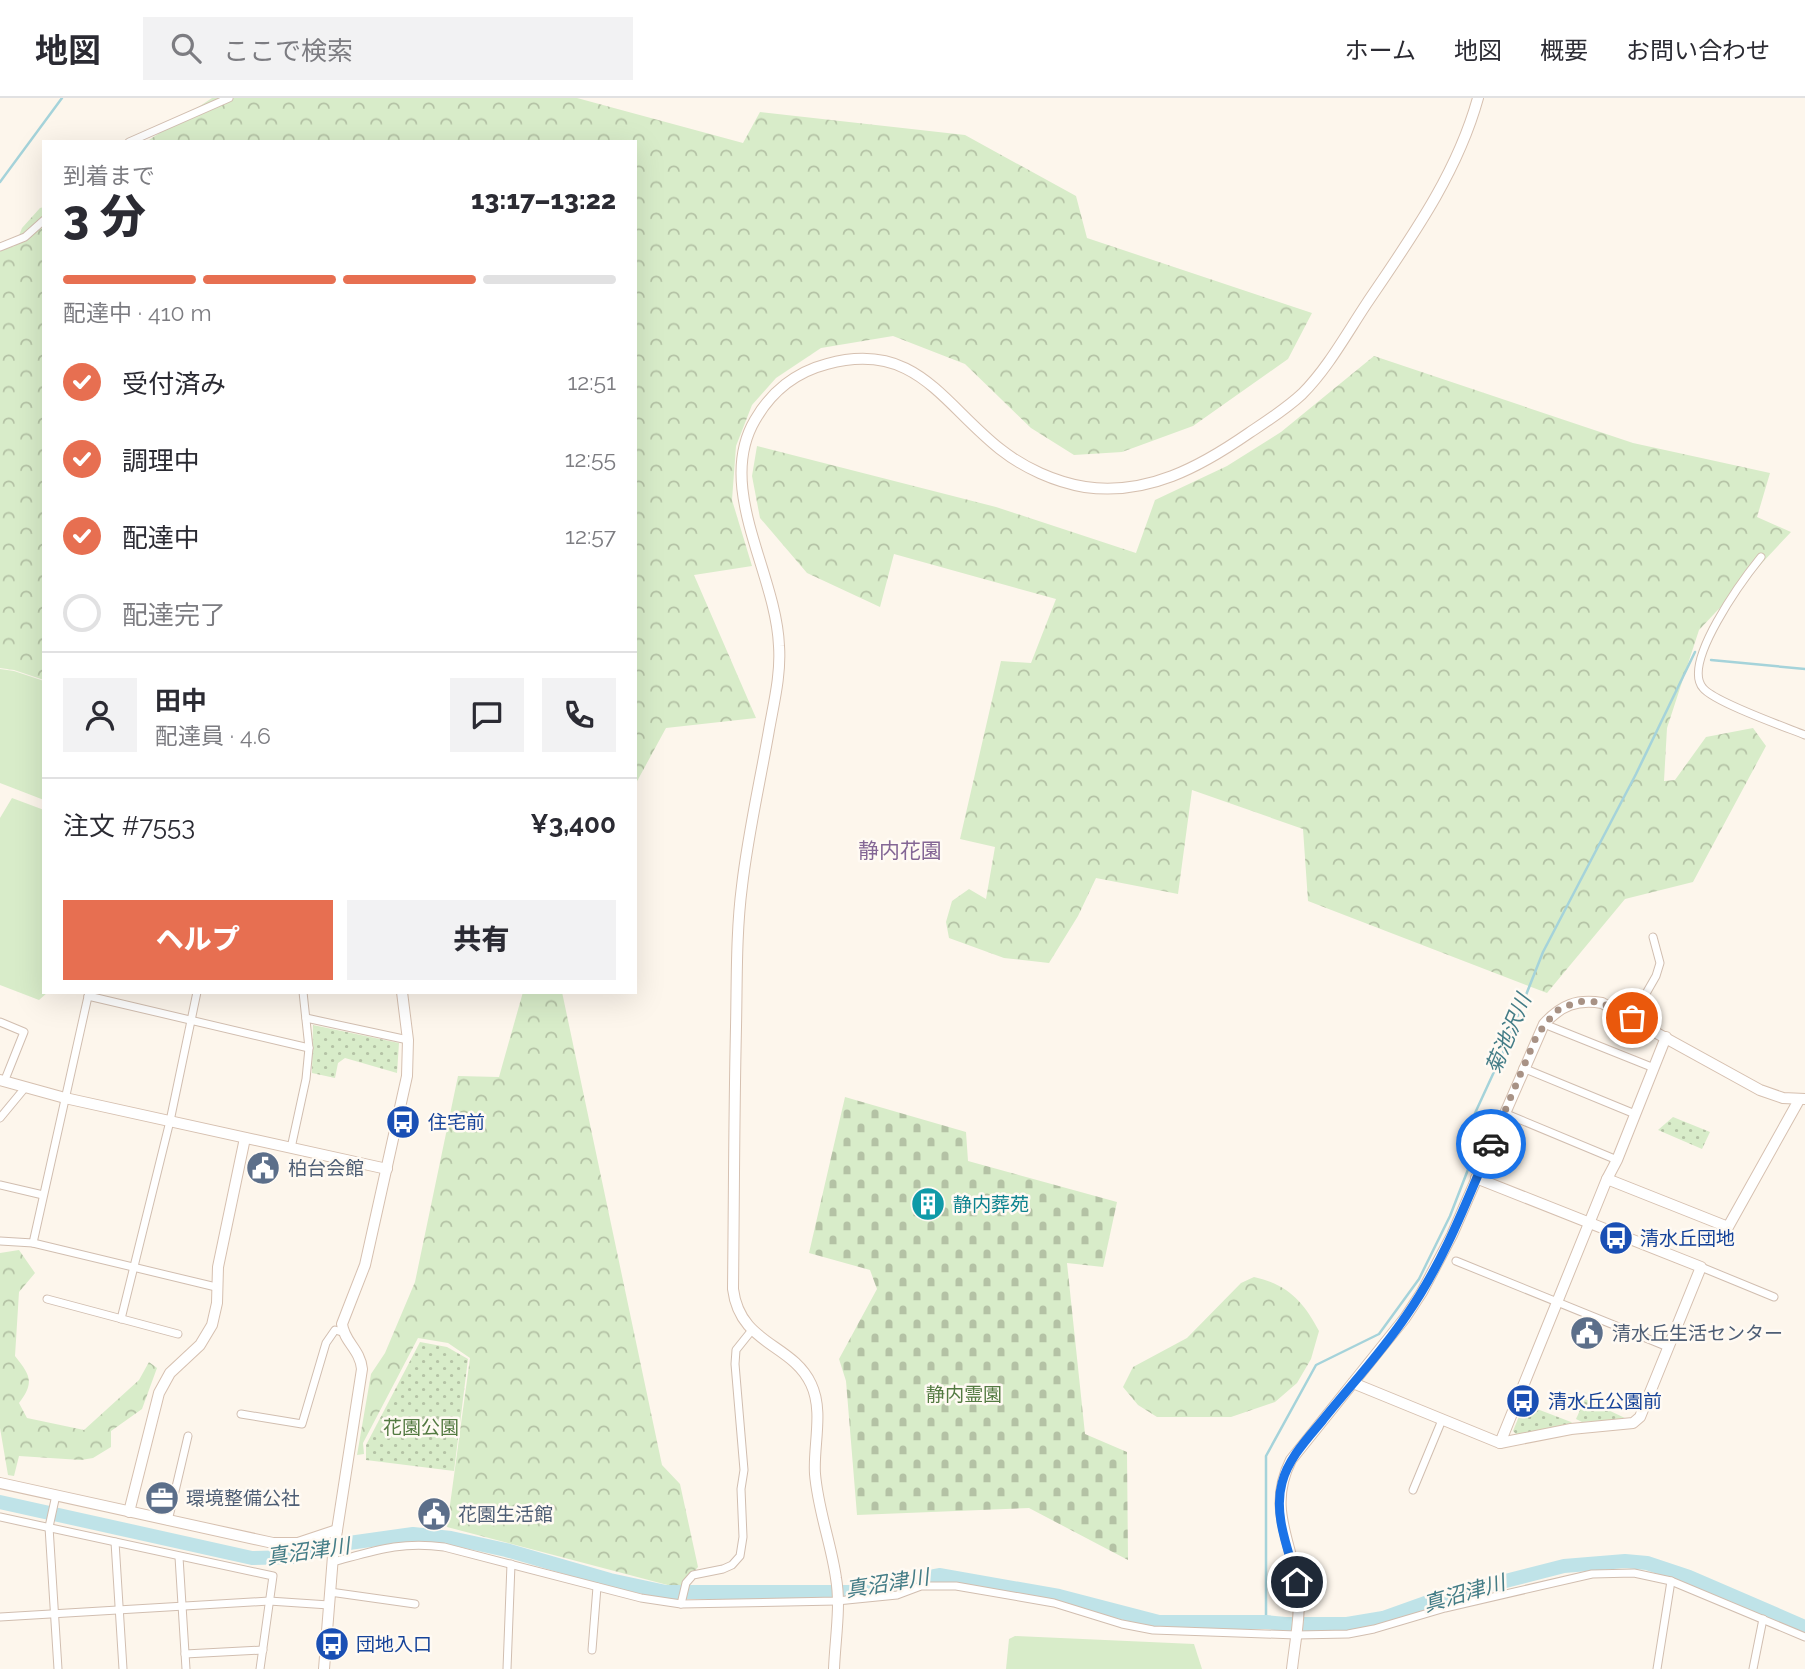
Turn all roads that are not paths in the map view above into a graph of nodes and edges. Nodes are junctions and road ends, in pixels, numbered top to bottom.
1 (229, 98) edge
2 (1478, 98) edge
3 (134, 140) edge
4 (42, 222) edge
5 (0, 247) edge
6 (1761, 556) dead end
7 (1805, 735) edge
8 (1653, 937) dead end
9 (89, 994) edge
10 (197, 994) edge
11 (303, 994) edge
12 (402, 994) edge
13 (306, 1018) junction
14 (1632, 1018) junction
15 (190, 1021) junction
16 (0, 1022) edge
17 (1544, 1024) junction
18 (1665, 1037) junction
19 (408, 1040) junction
20 (309, 1048) junction
21 (1523, 1068) junction
22 (1654, 1068) junction
23 (2, 1081) edge
24 (24, 1089) junction
25 (65, 1098) junction
26 (1802, 1100) edge
27 (1503, 1113) junction
28 (1635, 1114) junction
29 (0, 1118) edge
30 (170, 1121) junction
31 (245, 1138) junction
32 (291, 1147) junction
33 (1617, 1160) junction
34 (387, 1169) junction
35 (1476, 1178) junction
36 (1607, 1179) junction
37 (0, 1185) edge
38 (43, 1195) junction
39 (1589, 1223) junction
40 (0, 1241) edge
41 (33, 1243) junction
42 (1456, 1261) dead end
43 (135, 1267) junction
44 (1701, 1267) junction
45 (216, 1287) junction
46 (1774, 1297) dead end
47 (47, 1299) dead end
48 (1557, 1302) junction
49 (121, 1319) junction
50 (752, 1329) junction
51 (342, 1332) junction
52 (178, 1334) dead end
53 (1668, 1348) junction
54 (1353, 1383) junction
55 (241, 1414) dead end
56 (1442, 1420) junction
57 (188, 1436) dead end
58 (1500, 1443) junction
59 (0, 1483) edge
60 (1413, 1490) dead end
61 (54, 1500) junction
62 (129, 1512) junction
63 (0, 1517) edge
64 (168, 1521) junction
65 (49, 1524) junction
66 (336, 1534) junction
67 (115, 1542) junction
68 (179, 1557) junction
69 (333, 1559) junction
70 (511, 1564) junction
71 (1671, 1581) junction
72 (597, 1587) junction
73 (330, 1592) junction
74 (837, 1599) junction
75 (270, 1601) junction
76 (682, 1601) junction
77 (415, 1604) dead end
78 (329, 1605) junction
79 (182, 1606) junction
80 (119, 1610) junction
81 (54, 1614) junction
82 (0, 1617) edge
83 (1763, 1619) junction
84 (1296, 1633) junction
85 (1805, 1637) edge
86 (263, 1650) junction
87 (592, 1650) dead end
88 (186, 1654) junction
89 (58, 1669) edge
90 (123, 1669) edge
91 (186, 1669) edge
92 (260, 1669) edge
93 (324, 1669) edge
94 (507, 1669) edge
95 (834, 1669) edge
96 (1292, 1669) edge
97 (1657, 1669) edge
98 (1753, 1669) edge

1 - 3 street
2 - 50 street
4 - 5 street
6 - 7 street
8 - 14 street
9 - 15 street
9 - 25 street
10 - 15 street
11 - 13 street
12 - 19 street
13 - 19 street
13 - 20 street
14 - 17 street
14 - 18 street
15 - 20 street
15 - 30 street
16 - 23 street
17 - 21 street
17 - 22 street
18 - 22 street
18 - 26 street
19 - 34 street
20 - 32 street
21 - 27 street
21 - 28 street
22 - 28 street
23 - 24 street
24 - 25 street
24 - 29 street
25 - 30 street
25 - 38 street
26 - 36 street
27 - 33 street
27 - 35 street
28 - 33 street
30 - 31 street
30 - 43 street
31 - 32 street
31 - 45 street
32 - 34 street
33 - 36 street
34 - 51 street
35 - 39 street
35 - 54 street
36 - 39 street
37 - 38 street
38 - 41 street
39 - 44 street
39 - 48 street
40 - 41 street
41 - 43 street
42 - 48 street
43 - 45 street
43 - 49 street
44 - 46 street
44 - 53 street
45 - 62 street
47 - 49 street
48 - 53 street
48 - 58 street
49 - 52 street
50 - 74 street
50 - 76 street
51 - 55 street
51 - 66 street
53 - 58 street
54 - 56 street
54 - 84 street
56 - 58 street
56 - 60 street
57 - 64 street
59 - 61 street
61 - 62 street
61 - 65 street
62 - 64 street
63 - 65 street
64 - 66 street
65 - 67 street
65 - 81 street
66 - 69 street
67 - 68 street
67 - 80 street
68 - 75 street
68 - 79 street
69 - 70 street
69 - 73 street
70 - 72 street
70 - 94 street
71 - 83 street
71 - 84 street
71 - 97 street
72 - 76 street
72 - 87 street
73 - 77 street
73 - 78 street
74 - 76 street
74 - 84 street
74 - 95 street
75 - 78 street
75 - 79 street
75 - 86 street
78 - 93 street
79 - 80 street
79 - 88 street
80 - 81 street
80 - 90 street
81 - 82 street
81 - 89 street
83 - 85 street
83 - 98 street
84 - 96 street
86 - 88 street
86 - 92 street
88 - 91 street

